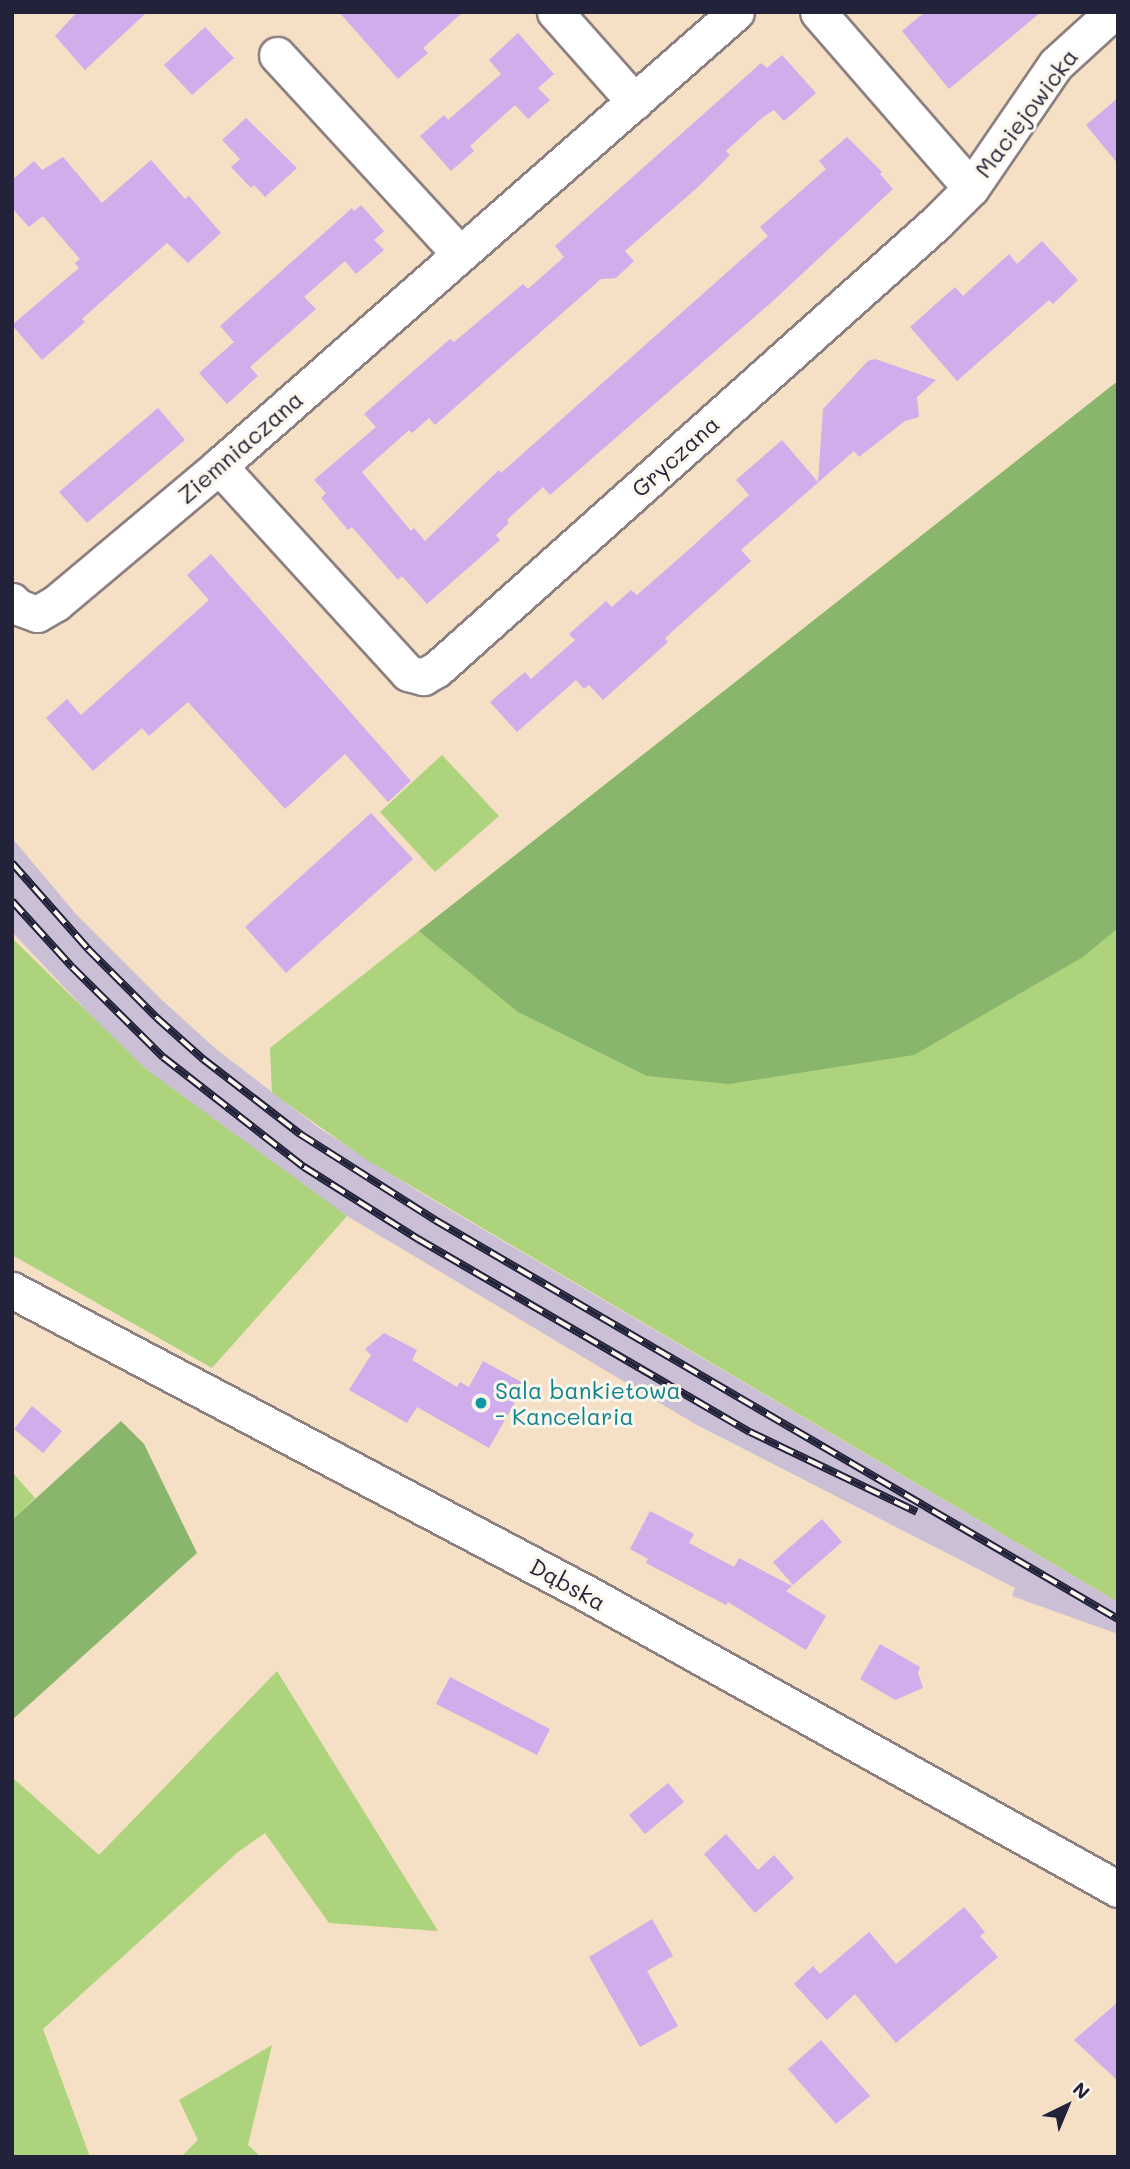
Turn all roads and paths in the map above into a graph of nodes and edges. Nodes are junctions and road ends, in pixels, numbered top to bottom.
1 (555, 12) edge
2 (736, 12) edge
3 (818, 12) edge
4 (1113, 12) edge
5 (277, 55) dead end
6 (635, 102) junction
7 (971, 188) junction
8 (460, 254) junction
9 (219, 466) junction
10 (12, 601) edge
11 (12, 1290) edge
12 (1118, 1889) edge

1 - 6 street
2 - 6 street, Ziemniaczana
3 - 7 street
4 - 7 street, Maciejowicka
5 - 8 street
6 - 8 street, Ziemniaczana
7 - 9 street, Gryczana
8 - 9 street, Ziemniaczana
9 - 10 street, Ziemniaczana
11 - 12 street, Dąbska

